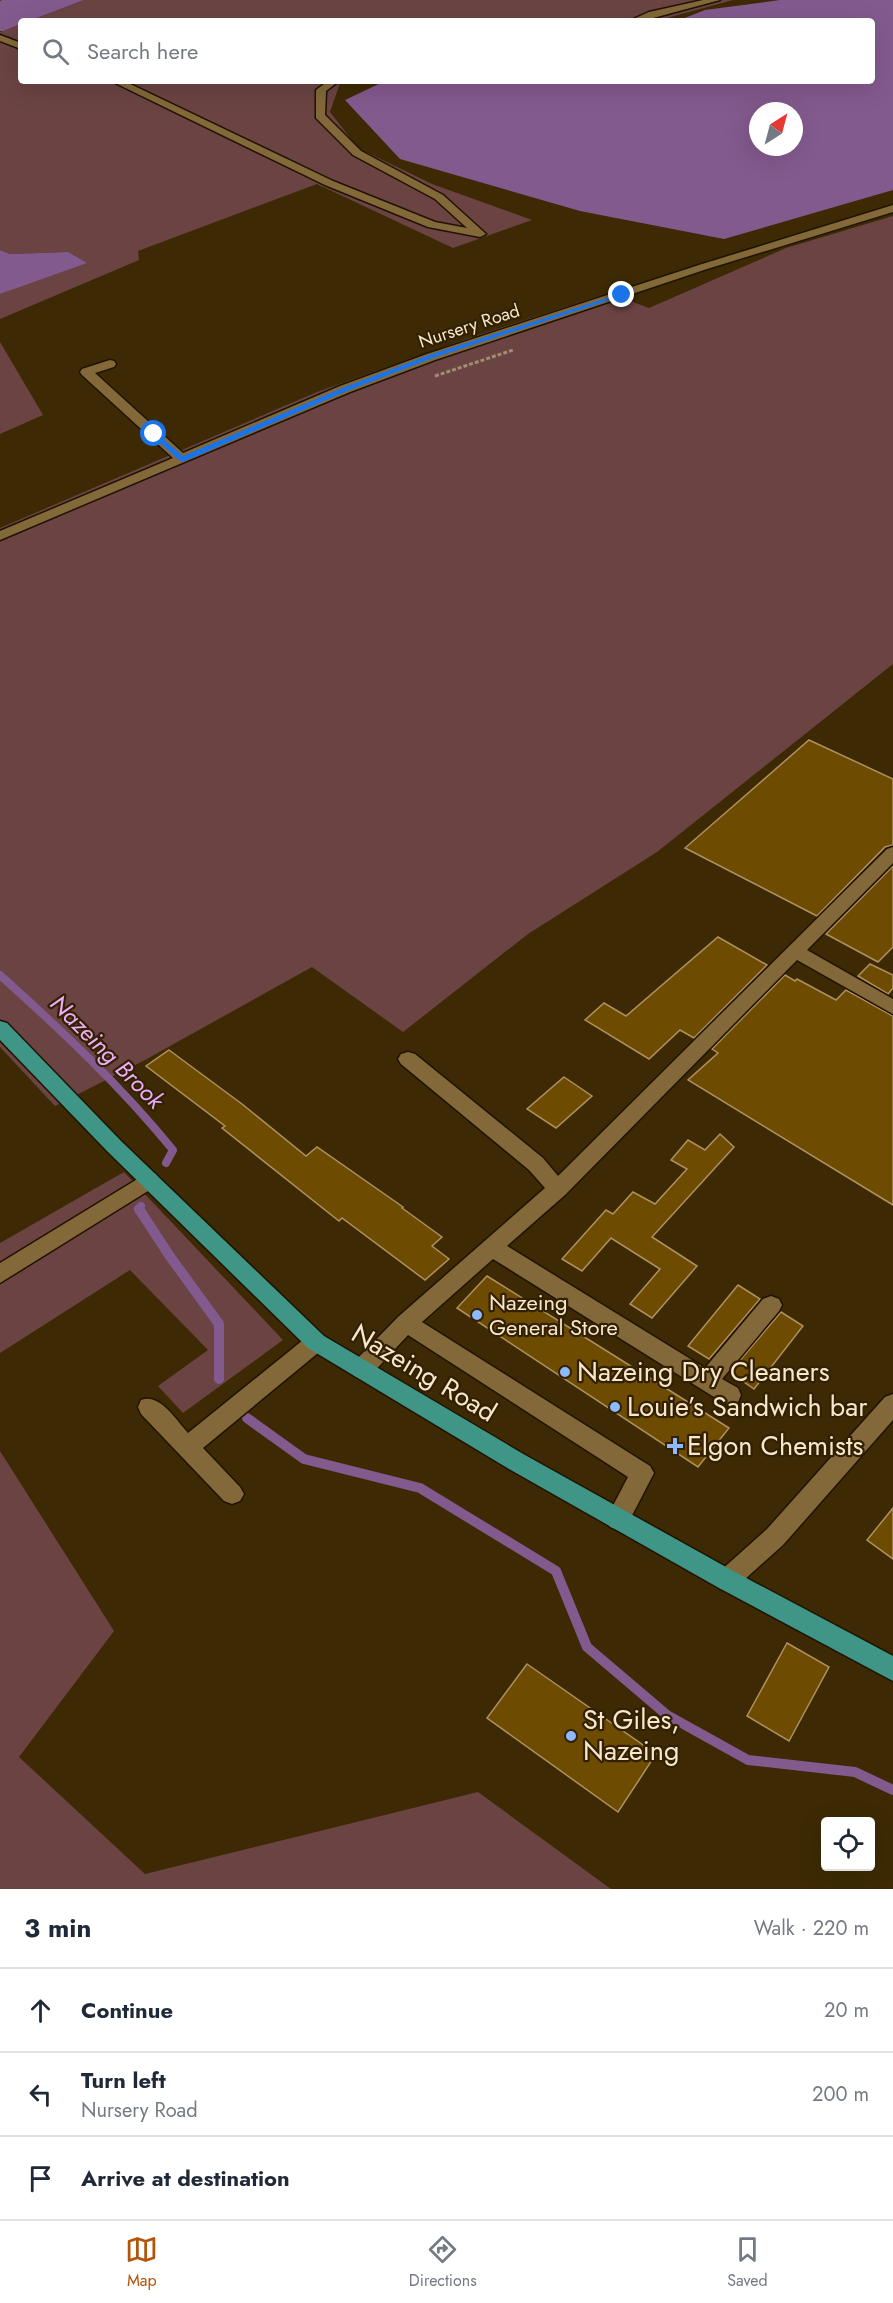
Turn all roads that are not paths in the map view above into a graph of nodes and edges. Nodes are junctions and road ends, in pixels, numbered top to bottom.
1 (715, 0) edge
2 (642, 18) edge
3 (0, 38) edge
4 (18, 45) edge
5 (122, 84) edge
6 (330, 84) edge
7 (893, 208) edge
8 (110, 364) dead end
9 (182, 459) junction
10 (0, 536) edge
11 (893, 853) edge
12 (795, 951) junction
13 (893, 1007) edge
14 (0, 1028) edge
15 (408, 1059) dead end
16 (149, 1180) junction
17 (558, 1189) junction
18 (491, 1246) junction
19 (0, 1274) edge
20 (771, 1305) dead end
21 (406, 1323) junction
22 (316, 1342) junction
23 (362, 1369) junction
24 (707, 1381) junction
25 (730, 1395) dead end
26 (893, 1404) edge
27 (148, 1407) dead end
28 (187, 1447) junction
29 (232, 1494) dead end
30 (618, 1519) junction
31 (727, 1580) junction
32 (893, 1669) edge

1 - 2 street
3 - 4 street
5 - 6 street
7 - 9 street, Nursery Road
8 - 9 street
9 - 10 street, Nursery Road
11 - 12 street
12 - 13 street
12 - 17 street
14 - 16 main road, Nazeing Road
15 - 17 street
16 - 19 street
16 - 22 main road, Nazeing Road
17 - 18 street
18 - 21 street
18 - 24 street
20 - 24 street
21 - 23 street
21 - 30 street
22 - 23 main road, Nazeing Road
22 - 28 street
23 - 30 main road, Nazeing Road
24 - 25 street
26 - 31 street
27 - 28 street
28 - 29 street
30 - 31 main road, Nazeing Road
31 - 32 main road, Nazeing Road

